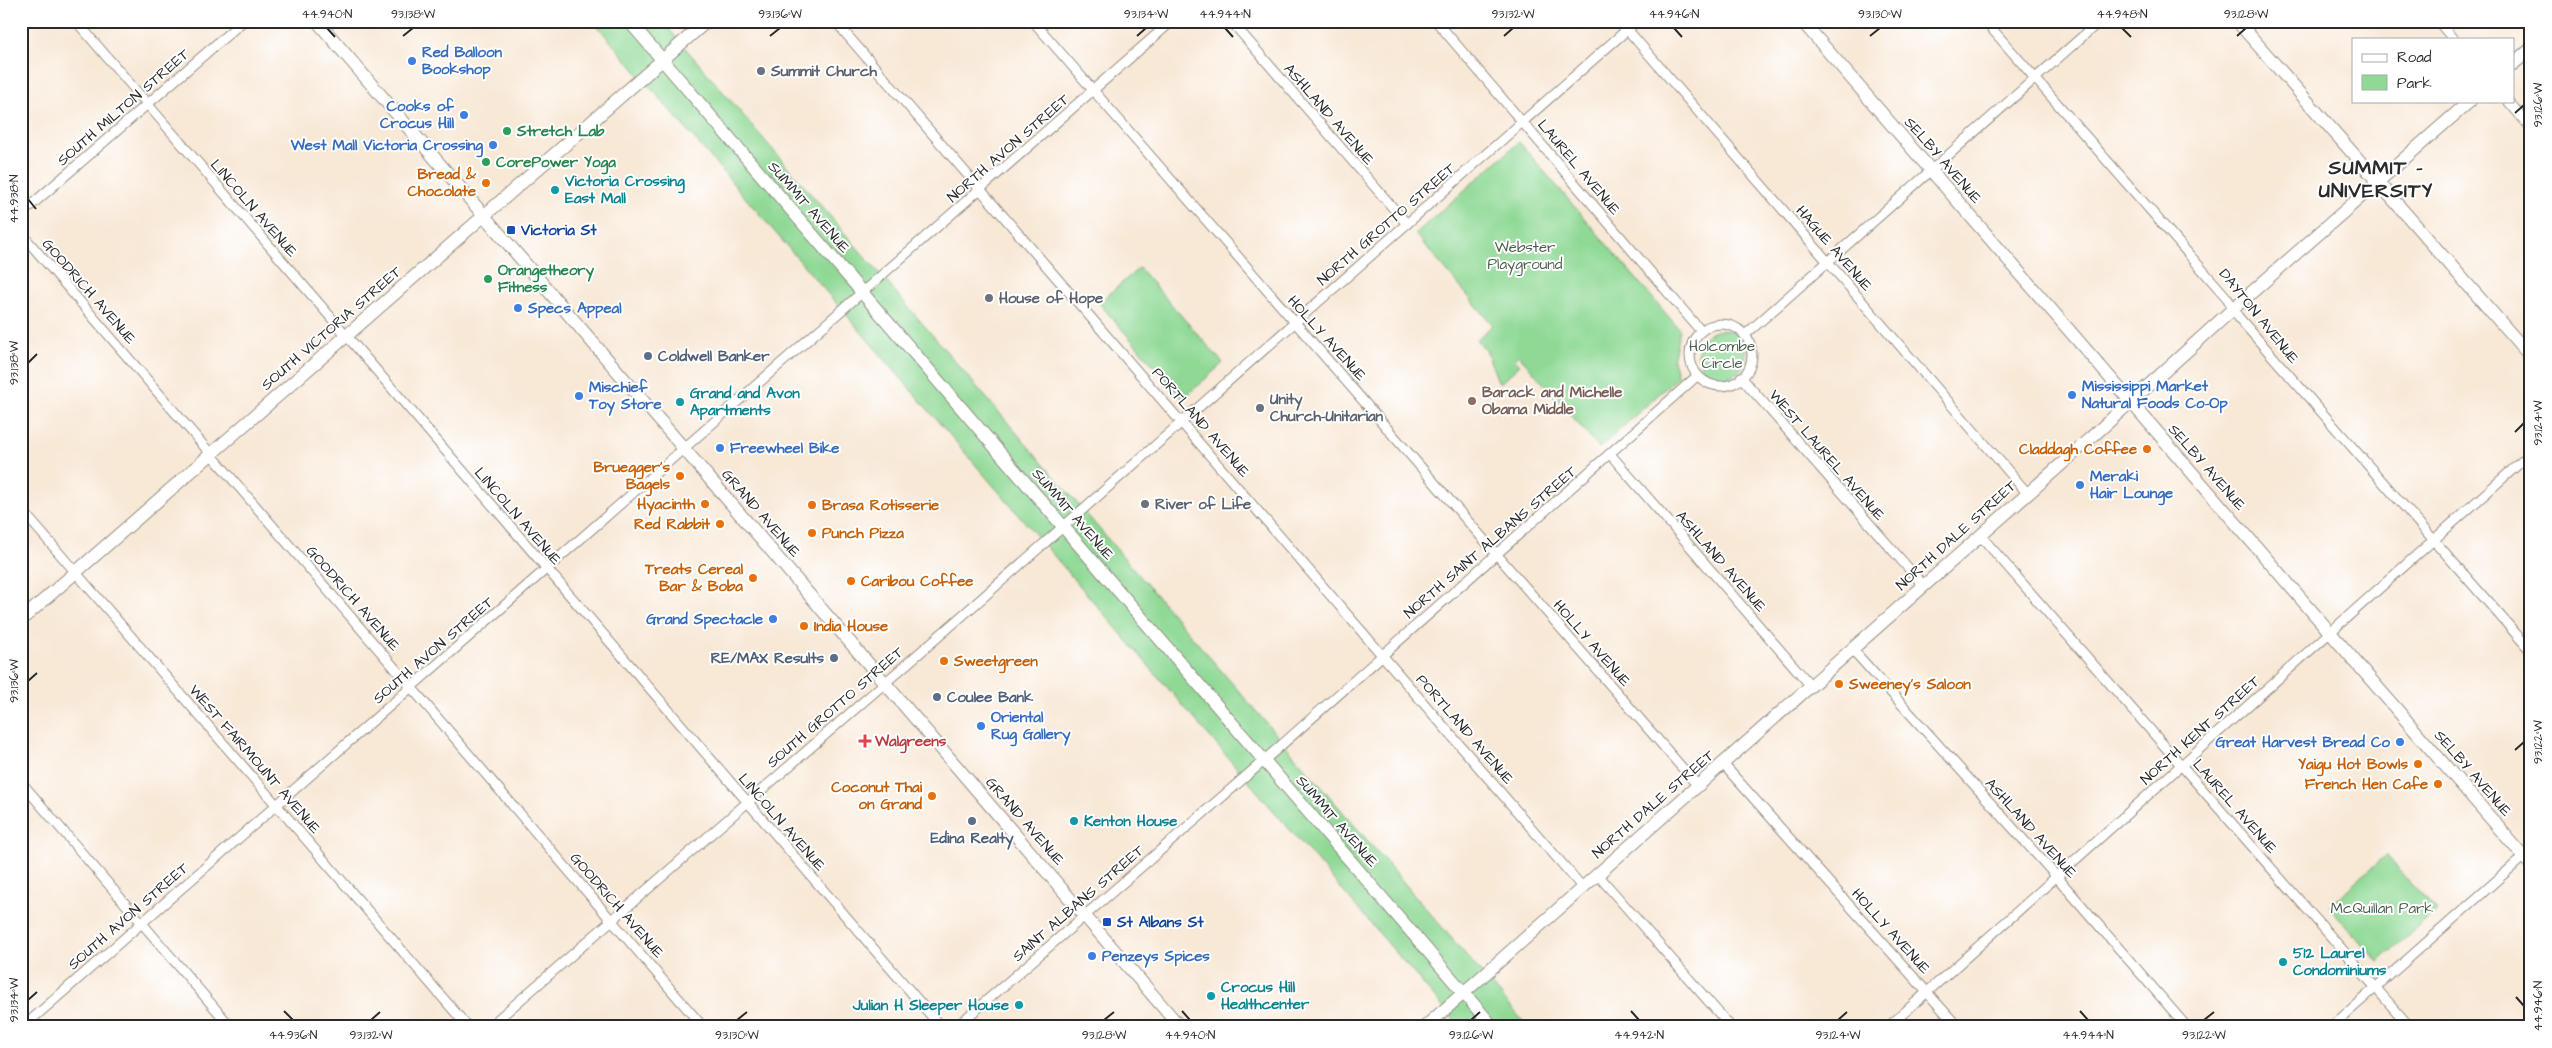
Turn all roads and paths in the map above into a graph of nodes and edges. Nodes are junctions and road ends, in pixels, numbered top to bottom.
1 (76, 21) edge
2 (243, 21) edge
3 (317, 21) edge
4 (629, 21) edge
5 (707, 21) edge
6 (835, 21) edge
7 (1033, 21) edge
8 (1172, 21) edge
9 (1231, 21) edge
10 (1436, 21) edge
11 (1620, 21) edge
12 (1637, 21) edge
13 (1802, 21) edge
14 (1985, 21) edge
15 (2100, 21) edge
16 (2237, 21) edge
17 (2438, 21) edge
18 (1627, 30) junction
19 (2452, 38) edge
20 (2531, 49) edge
21 (662, 60) junction
22 (2514, 63) edge
23 (2034, 78) junction
24 (1093, 91) junction
25 (2469, 102) edge
26 (2509, 102) edge
27 (147, 104) junction
28 (1523, 122) junction
29 (2531, 128) edge
30 (1930, 170) junction
31 (2377, 182) junction
32 (980, 191) junction
33 (21, 214) edge
34 (484, 216) junction
35 (1407, 224) junction
36 (21, 233) edge
37 (1827, 261) junction
38 (862, 294) junction
39 (2234, 310) junction
40 (1295, 322) junction
41 (1700, 330) junction
42 (1745, 335) junction
43 (346, 336) junction
44 (2531, 358) edge
45 (1697, 376) junction
46 (1741, 378) junction
47 (2131, 402) junction
48 (1183, 422) junction
49 (684, 449) junction
50 (2531, 453) edge
51 (210, 454) junction
52 (1610, 454) junction
53 (2028, 494) junction
54 (21, 510) edge
55 (1063, 526) junction
56 (1980, 535) junction
57 (2433, 539) junction
58 (1496, 554) junction
59 (546, 569) junction
60 (76, 573) junction
61 (1924, 586) junction
62 (21, 620) edge
63 (2330, 633) junction
64 (1852, 649) junction
65 (2531, 651) edge
66 (1383, 654) junction
67 (884, 682) junction
68 (1811, 686) junction
69 (412, 688) junction
70 (1264, 760) junction
71 (1723, 764) junction
72 (2182, 765) junction
73 (21, 782) edge
74 (1698, 786) junction
75 (746, 802) junction
76 (277, 805) junction
77 (2528, 857) edge
78 (1598, 875) junction
79 (2056, 876) junction
80 (1583, 888) junction
81 (1085, 915) junction
82 (611, 920) junction
83 (142, 923) junction
84 (2375, 987) junction
85 (1928, 991) junction
86 (1464, 993) junction
87 (23, 1027) edge
88 (231, 1027) edge
89 (468, 1027) edge
90 (490, 1027) edge
91 (703, 1027) edge
92 (941, 1027) edge
93 (956, 1027) edge
94 (1180, 1027) edge
95 (1425, 1027) edge
96 (1493, 1027) edge
97 (1731, 1027) edge
98 (1888, 1027) edge
99 (1958, 1027) edge
100 (2187, 1027) edge
101 (2330, 1027) edge
102 (2410, 1027) edge

1 - 27 street, LINCOLN AVENUE
2 - 27 street, SOUTH MILTON STREET
3 - 34 street, GRAND AVENUE
4 - 21 street, SUMMIT AVENUE
5 - 21 street, SOUTH VICTORIA STREET
6 - 32 street, PORTLAND AVENUE
7 - 24 street, HOLLY AVENUE
8 - 24 street, NORTH AVON STREET
9 - 35 street, ASHLAND AVENUE
10 - 28 street, LAUREL AVENUE
11 - 18 street, HAGUE AVENUE
12 - 18 street, NORTH GROTTO STREET
13 - 30 street, SELBY AVENUE
14 - 23 street, DAYTON AVENUE
15 - 23 street
16 - 31 street
17 - 19 street
18 - 28 street, NORTH GROTTO STREET
18 - 37 street, HAGUE AVENUE
20 - 22 street
21 - 34 street, SOUTH VICTORIA STREET
21 - 38 street, SUMMIT AVENUE
23 - 30 street
23 - 39 street, DAYTON AVENUE
24 - 32 street, NORTH AVON STREET
24 - 40 street, HOLLY AVENUE
25 - 31 street, NORTH DALE STREET
26 - 29 street
27 - 33 street, SOUTH MILTON STREET
27 - 43 street, LINCOLN AVENUE
28 - 35 street, NORTH GROTTO STREET
28 - 41 street, LAUREL AVENUE
30 - 37 street
30 - 47 street, SELBY AVENUE
31 - 39 street, NORTH DALE STREET
31 - 44 street
32 - 38 street, NORTH AVON STREET
32 - 48 street, PORTLAND AVENUE
34 - 43 street, SOUTH VICTORIA STREET
34 - 49 street, GRAND AVENUE
35 - 40 street, NORTH GROTTO STREET
36 - 51 street, GOODRICH AVENUE
37 - 42 street
37 - 53 street, HAGUE AVENUE
38 - 49 street, SOUTH AVON STREET
38 - 55 street, SUMMIT AVENUE
39 - 47 street, NORTH DALE STREET
39 - 57 street, DAYTON AVENUE
40 - 48 street, NORTH GROTTO STREET
40 - 58 street, HOLLY AVENUE
41 - 42 street
41 - 45 street
42 - 46 street
43 - 51 street, SOUTH VICTORIA STREET
43 - 59 street, LINCOLN AVENUE
45 - 46 street
45 - 52 street, NORTH SAINT ALBANS STREET
46 - 61 street, WEST LAUREL AVENUE
47 - 53 street, NORTH DALE STREET
47 - 63 street, SELBY AVENUE
48 - 55 street, NORTH GROTTO STREET
48 - 66 street, PORTLAND AVENUE
49 - 59 street, SOUTH AVON STREET
49 - 67 street, GRAND AVENUE
50 - 57 street, NORTH KENT STREET
51 - 60 street, SOUTH VICTORIA STREET
51 - 69 street, GOODRICH AVENUE
52 - 58 street, NORTH SAINT ALBANS STREET
52 - 68 street, ASHLAND AVENUE
53 - 56 street, NORTH DALE STREET
54 - 60 street, WEST FAIRMOUNT AVENUE
55 - 67 street, SOUTH GROTTO STREET
55 - 70 street, SUMMIT AVENUE
56 - 61 street, NORTH DALE STREET
56 - 72 street, LAUREL AVENUE
57 - 63 street, NORTH KENT STREET
57 - 65 street, DAYTON AVENUE
58 - 66 street, NORTH SAINT ALBANS STREET
58 - 74 street, HOLLY AVENUE
59 - 69 street, SOUTH AVON STREET
59 - 75 street, LINCOLN AVENUE
60 - 62 street, SOUTH VICTORIA STREET
60 - 76 street, WEST FAIRMOUNT AVENUE
61 - 64 street, NORTH DALE STREET
63 - 72 street, NORTH KENT STREET
63 - 77 street, SELBY AVENUE
64 - 68 street, NORTH DALE STREET
64 - 79 street, ASHLAND AVENUE
66 - 70 street, NORTH SAINT ALBANS STREET
66 - 80 street, PORTLAND AVENUE
67 - 75 street, SOUTH GROTTO STREET
67 - 81 street, GRAND AVENUE
68 - 71 street, NORTH DALE STREET
69 - 76 street, SOUTH AVON STREET
69 - 82 street, GOODRICH AVENUE
70 - 81 street, SAINT ALBANS STREET
70 - 86 street, SUMMIT AVENUE
71 - 74 street, NORTH DALE STREET
71 - 85 street, HOLLY AVENUE
72 - 79 street, NORTH KENT STREET
72 - 84 street, LAUREL AVENUE
73 - 83 street
74 - 78 street, NORTH DALE STREET
75 - 82 street, SOUTH GROTTO STREET
75 - 92 street, LINCOLN AVENUE
76 - 83 street, SOUTH AVON STREET
76 - 89 street, WEST FAIRMOUNT AVENUE
77 - 84 street
78 - 80 street, NORTH DALE STREET
78 - 97 street
79 - 85 street, NORTH KENT STREET
79 - 100 street, ASHLAND AVENUE
80 - 86 street, NORTH DALE STREET
81 - 93 street, SAINT ALBANS STREET
81 - 94 street, GRAND AVENUE
82 - 90 street, SOUTH GROTTO STREET
82 - 91 street, GOODRICH AVENUE
83 - 87 street, SOUTH AVON STREET
83 - 88 street
84 - 101 street
84 - 102 street, LAUREL AVENUE
85 - 98 street, NORTH KENT STREET
85 - 99 street, HOLLY AVENUE
86 - 95 street, NORTH DALE STREET
86 - 96 street, SUMMIT AVENUE

